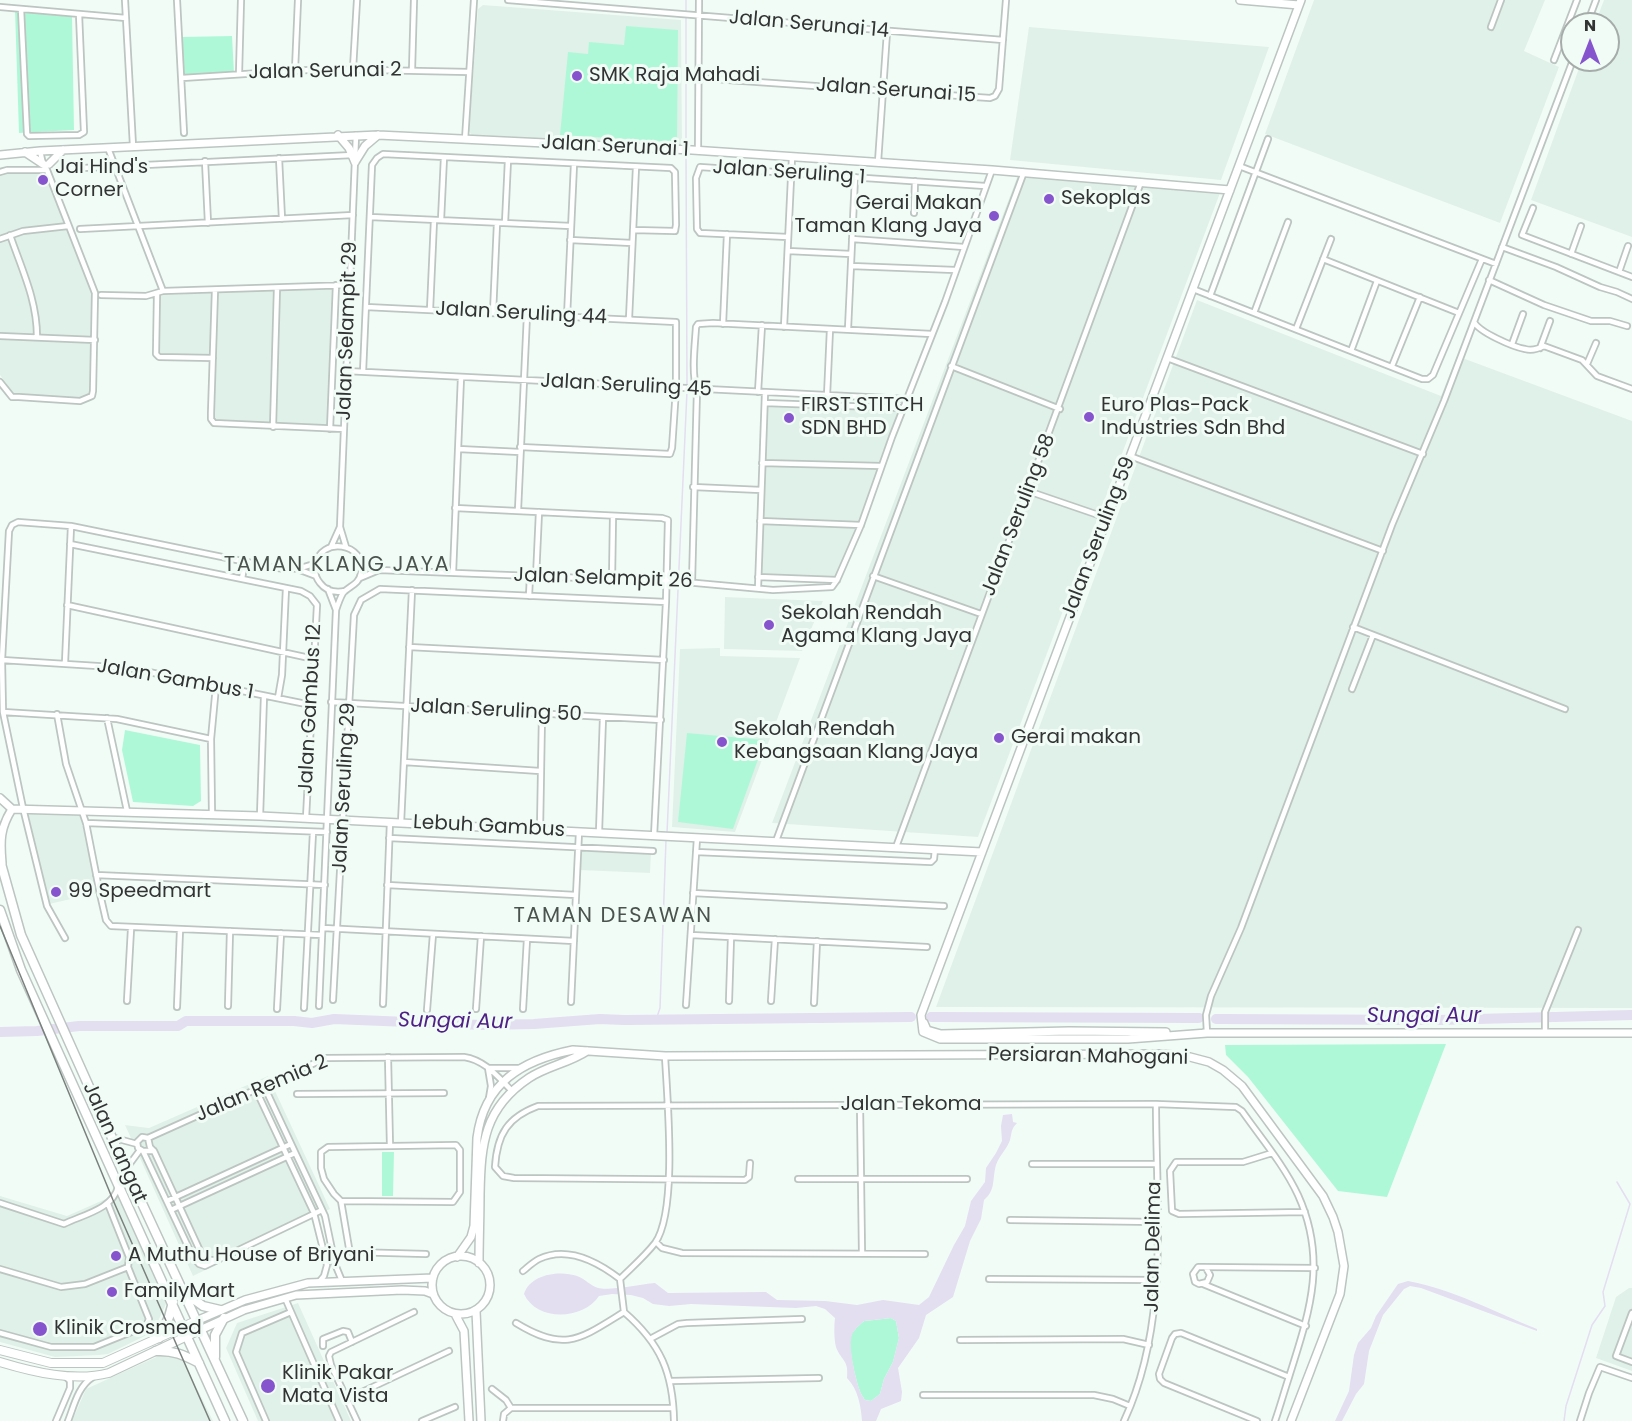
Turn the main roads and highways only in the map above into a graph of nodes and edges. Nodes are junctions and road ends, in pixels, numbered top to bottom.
1 (1240, 0) edge
2 (1300, 2) edge
3 (338, 135) junction
4 (378, 135) junction
5 (63, 150) junction
6 (24, 152) junction
7 (0, 155) edge
8 (1230, 190) junction
9 (0, 798) edge
10 (12, 809) junction
11 (982, 852) junction
12 (1, 864) edge
13 (0, 910) edge
14 (1632, 1033) edge
15 (587, 1051) junction
16 (457, 1257) junction
17 (479, 1263) junction
18 (433, 1278) junction
19 (181, 1289) junction
20 (433, 1294) junction
21 (173, 1302) junction
22 (476, 1311) junction
23 (222, 1314) junction
24 (456, 1314) junction
25 (196, 1321) junction
26 (184, 1326) junction
27 (200, 1330) junction
28 (188, 1335) junction
29 (159, 1338) junction
30 (0, 1350) edge
31 (156, 1351) junction
32 (200, 1363) junction
33 (2, 1364) edge
34 (215, 1364) junction
35 (225, 1421) edge
36 (243, 1421) edge
37 (469, 1421) edge
38 (481, 1421) edge
39 (1291, 1421) edge

1 - 2 main road
2 - 8 main road, Jalan Seruling 59
3 - 4 main road, Jalan Serunai 1
3 - 4 main road
3 - 5 main road, Jalan Serunai 1
4 - 8 main road, Jalan Serunai 1
5 - 6 main road, Jalan Serunai 1
5 - 6 main road
6 - 7 main road, Jalan Serunai 1
8 - 11 main road, Jalan Seruling 59
9 - 10 main road
10 - 11 main road, Lebuh Gambus
10 - 12 main road
11 - 14 main road, Jalan Seruling 59
12 - 19 highway, Jalan Langat
13 - 21 highway, Jalan Langat
15 - 16 main road, Persiaran Mahogani
15 - 17 main road, Persiaran Mahogani
15 - 39 main road, Persiaran Mahogani
16 - 17 main road
16 - 18 main road
17 - 22 main road
18 - 20 main road
18 - 23 main road
19 - 23 highway
19 - 25 highway, Jalan Langat
20 - 23 main road
20 - 24 main road
21 - 26 highway, Jalan Langat
21 - 29 highway
22 - 24 main road
22 - 38 main road
23 - 25 main road
23 - 27 main road
23 - 34 highway
24 - 37 main road
25 - 26 main road
25 - 27 highway, Jalan Langat
26 - 28 highway, Jalan Langat
26 - 29 main road
27 - 28 main road
27 - 34 highway, Jalan Langat
28 - 31 main road
28 - 32 highway, Jalan Langat
29 - 30 main road
31 - 32 highway
31 - 33 main road
32 - 35 highway, Jalan Langat
34 - 36 highway, Jalan Langat

